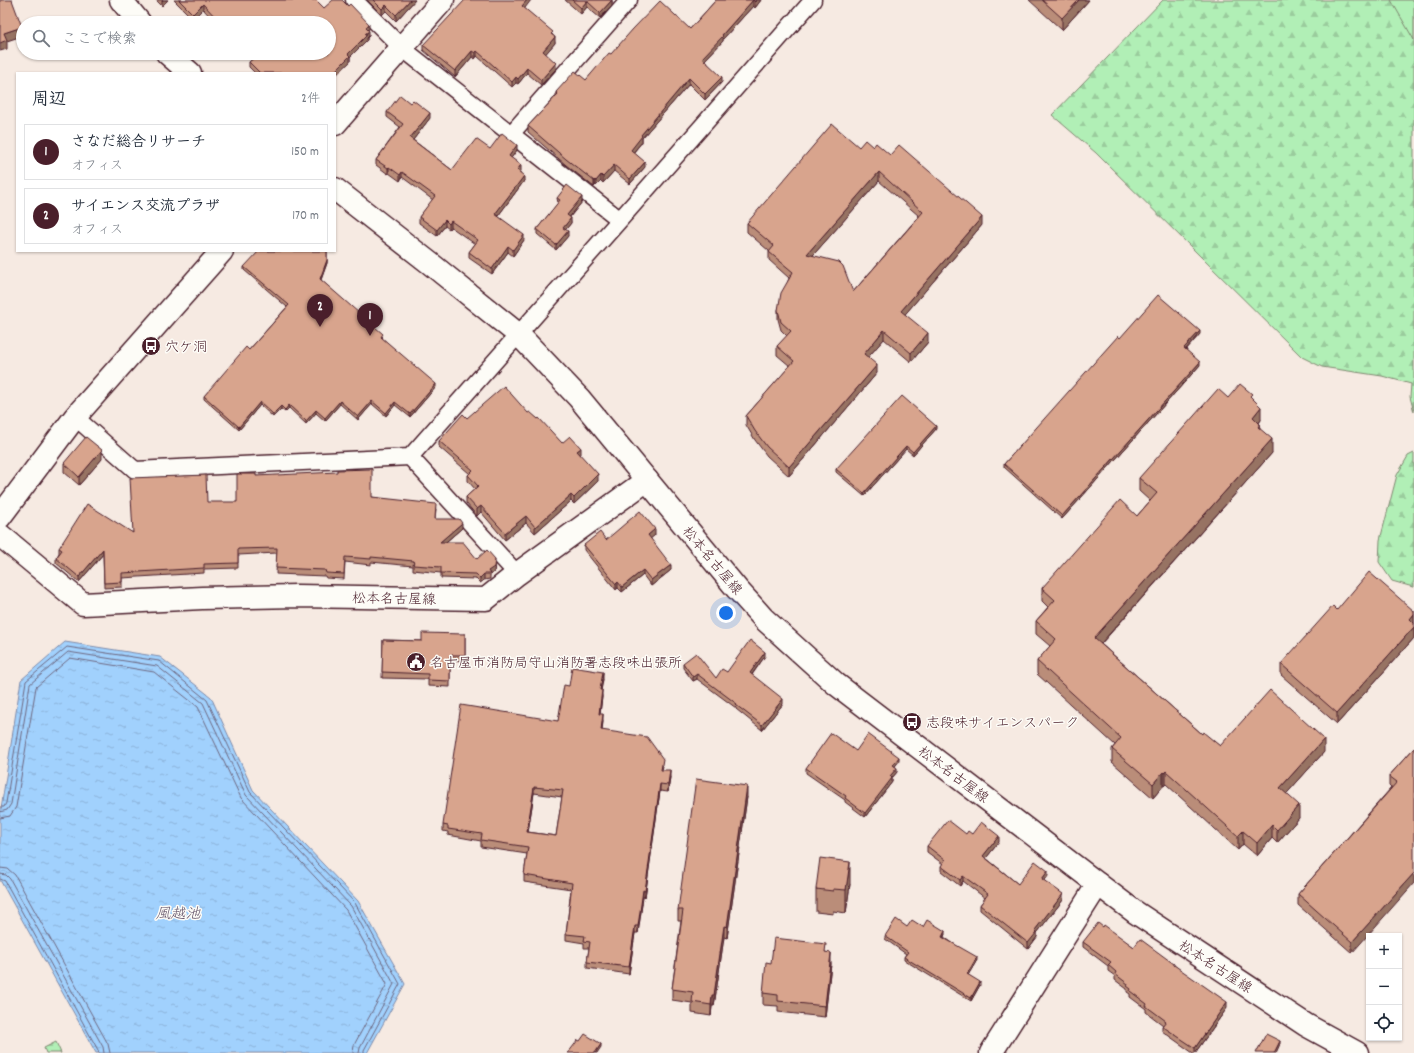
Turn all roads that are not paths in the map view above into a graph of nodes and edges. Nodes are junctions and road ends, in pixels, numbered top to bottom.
1 (121, 0) edge
2 (354, 0) edge
3 (443, 0) edge
4 (629, 0) edge
5 (814, 0) edge
6 (134, 16) edge
7 (402, 48) junction
8 (175, 60) edge
9 (189, 72) edge
10 (336, 123) edge
11 (511, 134) junction
12 (336, 190) edge
13 (619, 219) junction
14 (221, 252) edge
15 (519, 335) junction
16 (75, 417) junction
17 (410, 457) junction
18 (647, 480) junction
19 (0, 517) edge
20 (0, 535) edge
21 (517, 574) junction
22 (1098, 884) junction
23 (991, 1053) edge
24 (1357, 1053) edge

1 - 6 main road
2 - 7 street
3 - 7 main road
4 - 11 street
5 - 13 street
7 - 10 main road
7 - 11 street
8 - 9 main road
11 - 13 street
12 - 15 main road
13 - 15 street
14 - 16 main road
15 - 17 street
15 - 18 main road
16 - 17 street
16 - 19 main road
17 - 21 street
18 - 21 main road, 松本名古屋線
18 - 22 main road, 松本名古屋線
20 - 21 main road, 松本名古屋線
22 - 23 main road
22 - 24 main road, 松本名古屋線

